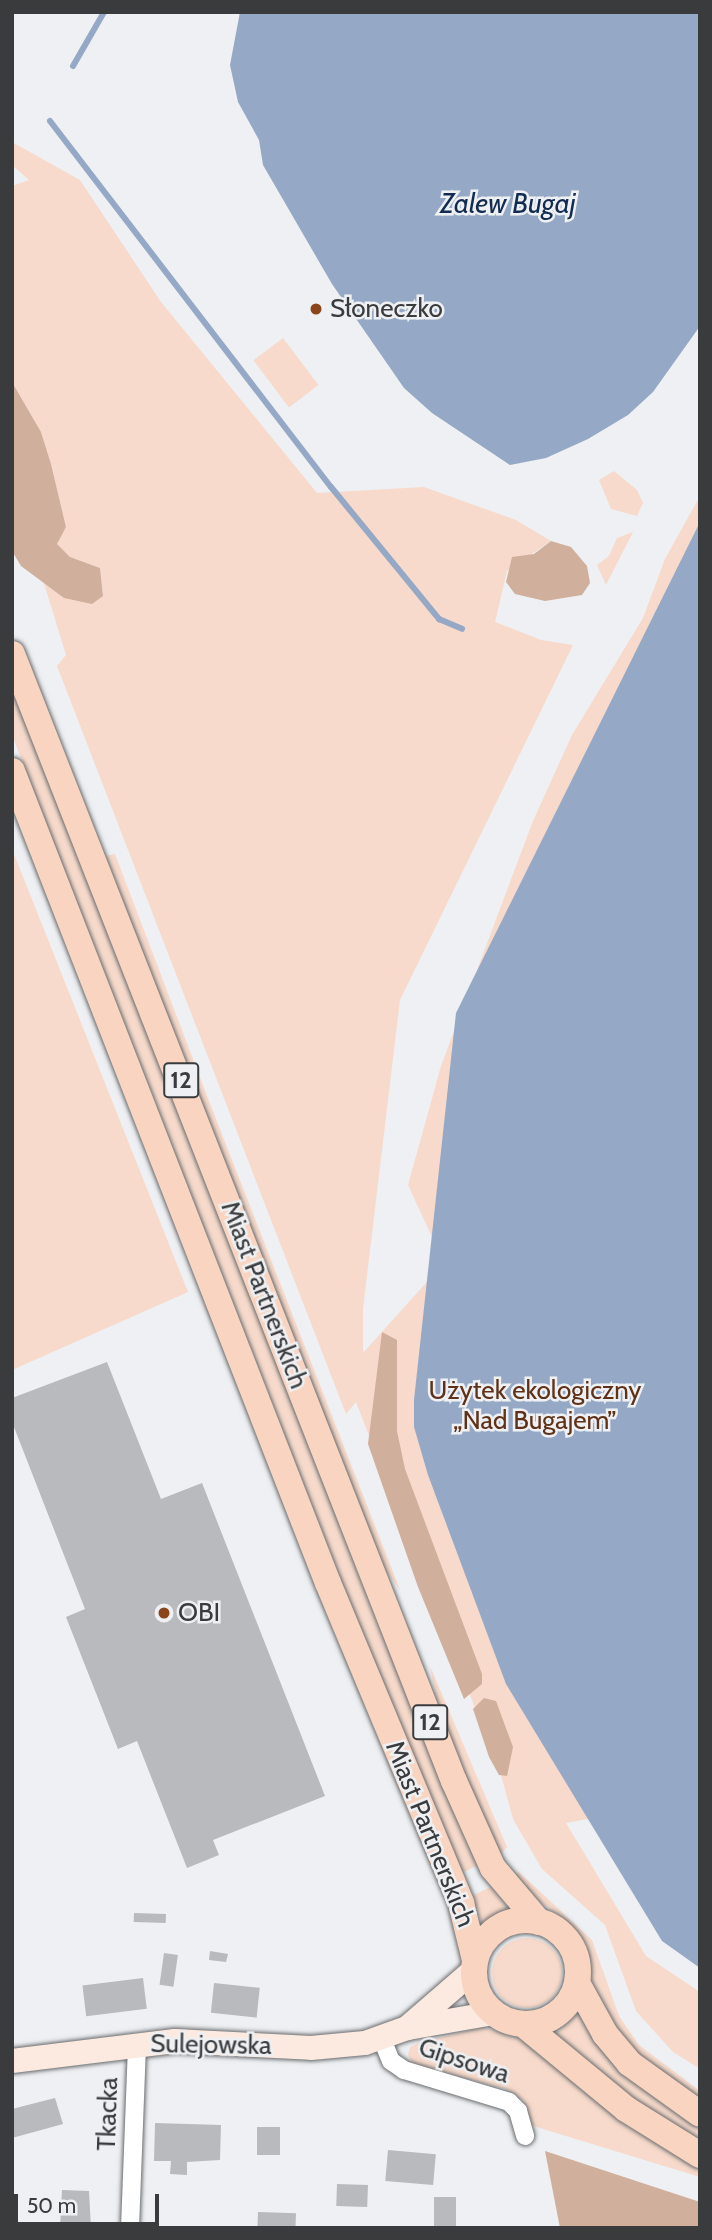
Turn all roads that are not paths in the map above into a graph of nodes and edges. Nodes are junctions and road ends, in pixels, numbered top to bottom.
1 (12, 654) edge
2 (12, 771) edge
3 (539, 1922) junction
4 (475, 1965) junction
5 (577, 1983) junction
6 (494, 2013) junction
7 (523, 2024) junction
8 (407, 2028) junction
9 (382, 2039) junction
10 (137, 2045) junction
11 (12, 2061) edge
12 (700, 2114) edge
13 (525, 2136) dead end
14 (700, 2155) edge
15 (130, 2228) edge

1 - 3 main road, Miast Partnerskich / 12
2 - 4 main road, Miast Partnerskich / 12
3 - 4 main road
3 - 5 main road, 12
4 - 6 main road, 12
4 - 8 main road, Sulejowska
5 - 7 main road
5 - 12 main road, 12
6 - 7 main road
6 - 8 main road, Sulejowska
7 - 14 main road
8 - 9 main road, Sulejowska
9 - 10 main road, Sulejowska
9 - 13 street, Gipsowa
10 - 11 main road, Sulejowska
10 - 15 street, Tkacka

